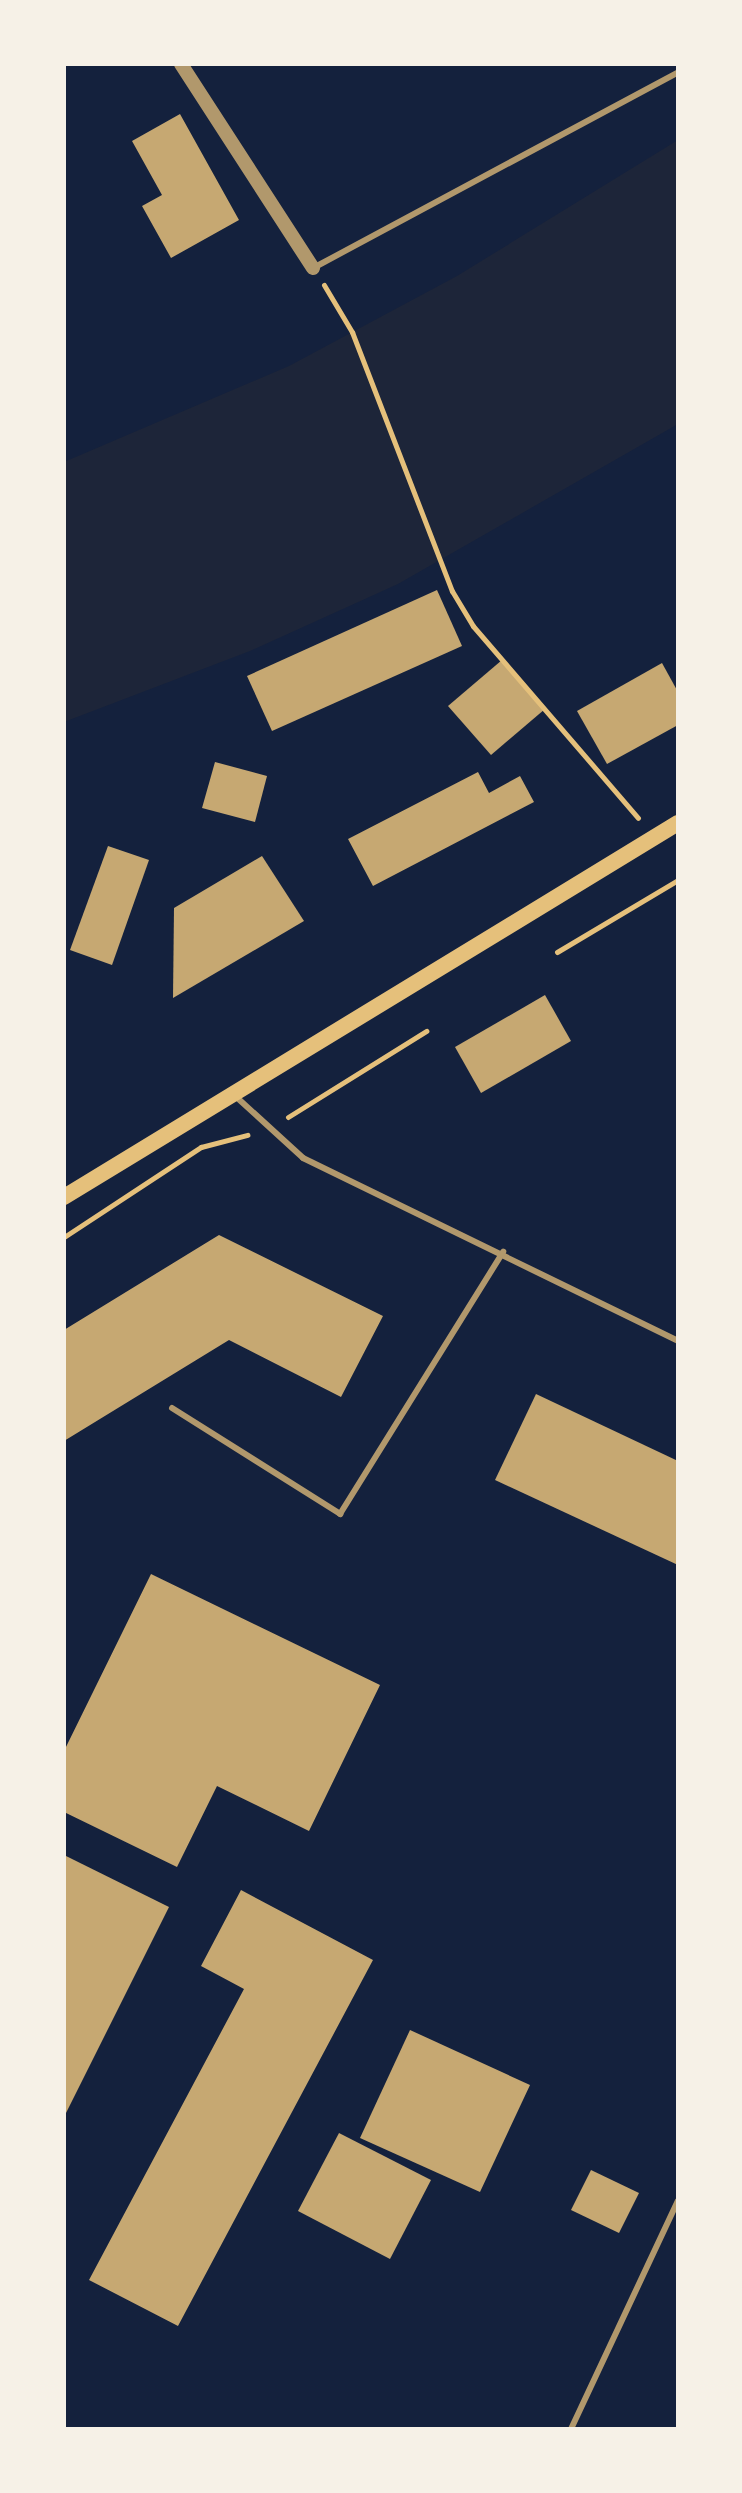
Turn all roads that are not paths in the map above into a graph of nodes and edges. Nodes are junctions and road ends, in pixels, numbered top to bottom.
1 (181, 64) edge
2 (678, 72) edge
3 (313, 268) joint
4 (678, 823) edge
5 (233, 1094) junction
6 (64, 1197) edge
7 (503, 1252) junction
8 (678, 1341) edge
9 (172, 1408) dead end
10 (678, 2201) edge
11 (571, 2429) edge

1 - 3 street
2 - 3 lane
4 - 5 main road
5 - 6 main road
5 - 7 lane
7 - 8 lane
7 - 9 lane
10 - 11 lane

